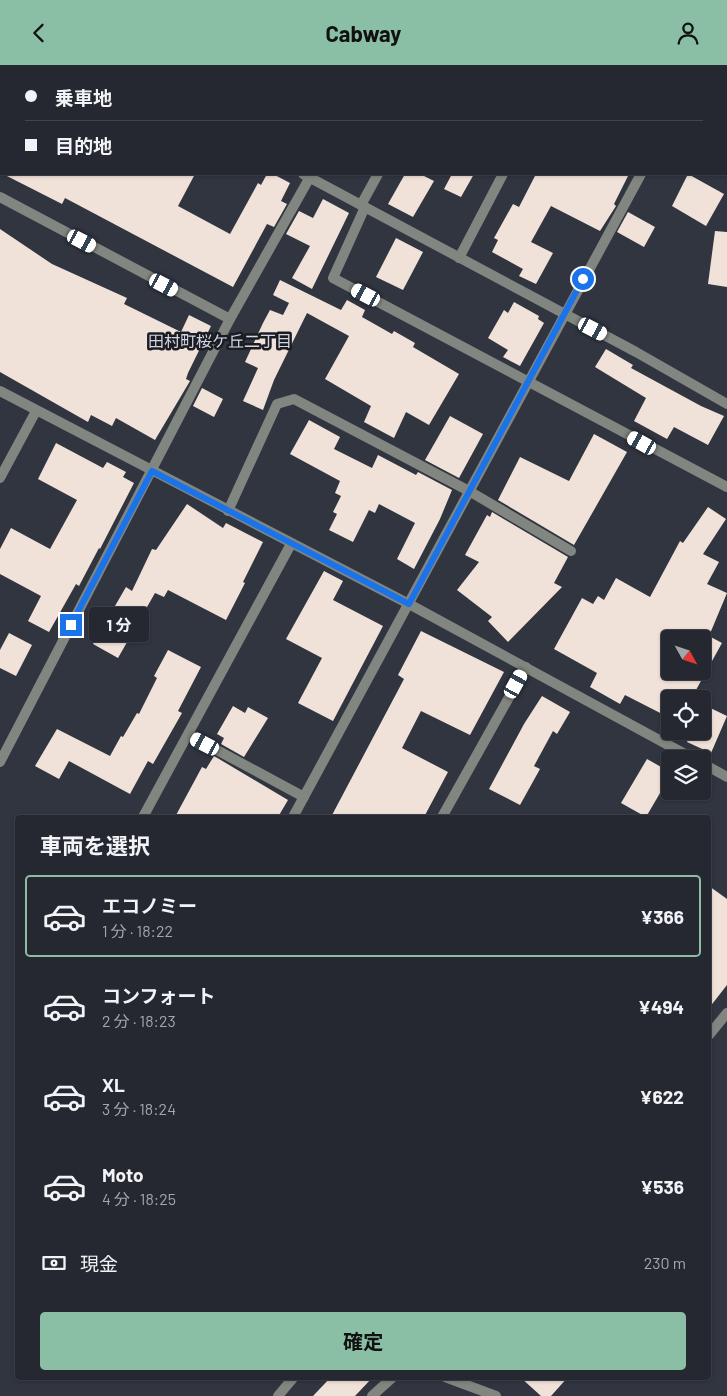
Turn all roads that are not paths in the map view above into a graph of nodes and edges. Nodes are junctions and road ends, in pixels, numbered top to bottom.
1 (378, 175) edge
2 (502, 175) edge
3 (640, 175) edge
4 (306, 176) edge
5 (0, 197) edge
6 (363, 206) junction
7 (459, 258) junction
8 (564, 313) junction
9 (230, 319) junction
10 (528, 381) junction
11 (0, 391) edge
12 (727, 404) edge
13 (36, 411) junction
14 (152, 471) junction
15 (0, 478) edge
16 (727, 487) edge
17 (469, 491) junction
18 (228, 511) junction
19 (291, 543) junction
20 (571, 551) dead end
21 (409, 604) junction
22 (526, 667) junction
23 (189, 735) junction
24 (678, 750) edge
25 (0, 762) edge
26 (711, 768) edge
27 (727, 777) edge
28 (304, 797) junction
29 (144, 815) edge
30 (294, 815) edge
31 (443, 815) edge
32 (727, 1013) edge
33 (711, 1033) edge
34 (291, 1380) edge
35 (390, 1380) edge
36 (453, 1380) edge
37 (278, 1396) edge
38 (372, 1396) edge
39 (496, 1396) edge

1 - 6 street
2 - 7 street
3 - 8 street
4 - 6 street
4 - 9 street
5 - 9 street
6 - 7 street
6 - 10 street
7 - 8 street
8 - 10 street
8 - 12 street
9 - 14 street
10 - 16 street
10 - 17 street
11 - 13 street
13 - 14 street
13 - 15 street
14 - 18 street
14 - 25 street
17 - 18 street
17 - 20 street
17 - 21 street
18 - 19 street
19 - 21 street
19 - 23 street
21 - 22 street
21 - 28 street
22 - 24 street
22 - 31 street
23 - 28 street
23 - 29 street
26 - 27 street
28 - 30 street
32 - 33 street
34 - 37 street
35 - 38 street
36 - 39 street

